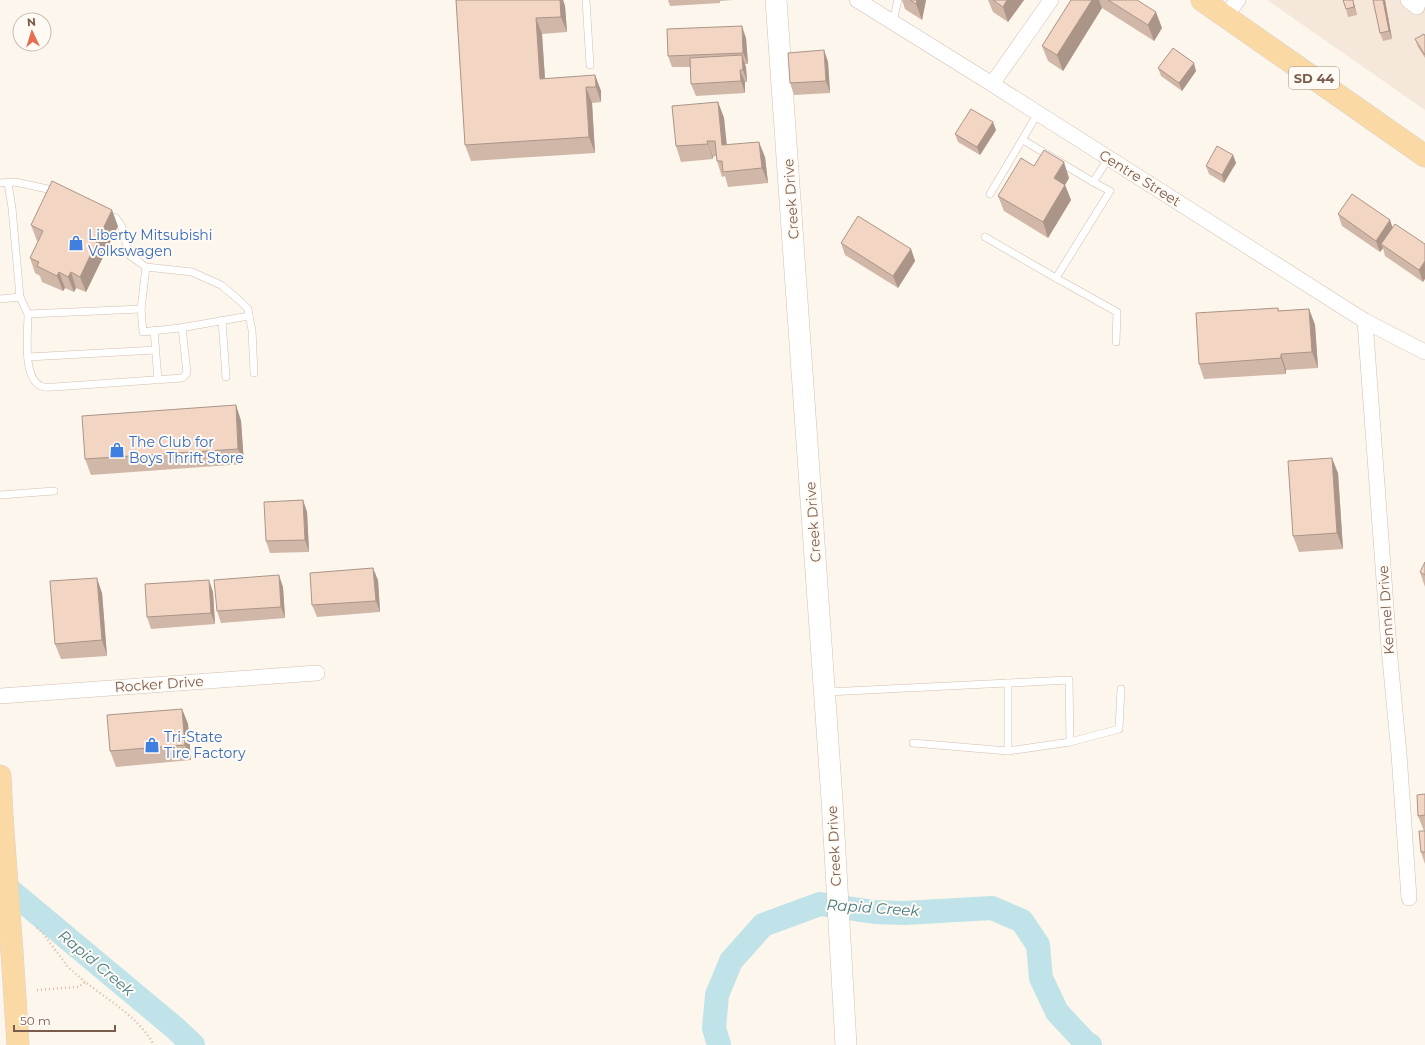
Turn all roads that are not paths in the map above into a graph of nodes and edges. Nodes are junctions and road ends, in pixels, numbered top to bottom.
1 (586, 0) edge
2 (776, 0) edge
3 (857, 0) edge
4 (898, 0) edge
5 (1051, 0) edge
6 (1202, 0) edge
7 (1408, 0) edge
8 (1419, 0) edge
9 (1231, 8) edge
10 (893, 22) junction
11 (590, 65) dead end
12 (992, 84) junction
13 (1038, 113) junction
14 (1023, 140) junction
15 (1425, 156) edge
16 (1109, 158) junction
17 (1093, 182) junction
18 (4, 183) edge
19 (990, 194) dead end
20 (65, 195) edge
21 (101, 212) edge
22 (985, 237) dead end
23 (146, 267) junction
24 (1056, 278) junction
25 (20, 298) junction
26 (0, 299) edge
27 (141, 309) junction
28 (28, 314) junction
29 (249, 316) junction
30 (222, 320) junction
31 (1365, 321) junction
32 (182, 327) junction
33 (154, 330) junction
34 (1116, 342) dead end
35 (156, 350) junction
36 (1425, 352) edge
37 (28, 357) junction
38 (254, 373) dead end
39 (226, 377) dead end
40 (158, 380) junction
41 (54, 490) dead end
42 (0, 495) edge
43 (317, 673) dead end
44 (1008, 683) junction
45 (1121, 689) dead end
46 (825, 692) junction
47 (0, 696) edge
48 (1070, 742) junction
49 (914, 743) dead end
50 (1008, 751) junction
51 (0, 776) edge
52 (1409, 898) dead end
53 (18, 1045) edge
54 (846, 1045) edge

1 - 11 lane
2 - 46 street, Creek Drive
3 - 10 street, Centre Street
4 - 10 lane
5 - 12 street
6 - 9 main road, SD 44
7 - 8 street
9 - 15 main road, SD 44
10 - 12 street, Centre Street
12 - 13 street, Centre Street
13 - 14 lane
13 - 16 street, Centre Street
14 - 17 lane
14 - 19 lane
16 - 17 lane
16 - 31 street, Centre Street
17 - 24 lane
18 - 20 lane
18 - 25 lane
21 - 23 lane
22 - 24 lane
23 - 27 lane
23 - 29 lane
24 - 34 lane
25 - 26 lane
25 - 28 lane
27 - 28 lane
27 - 33 lane
28 - 37 lane
29 - 30 lane
29 - 38 lane
30 - 32 lane
30 - 39 lane
31 - 36 street, Centre Street
31 - 52 street, Kennel Drive
32 - 33 lane
32 - 40 lane
33 - 35 lane
35 - 37 lane
35 - 40 lane
37 - 40 lane
41 - 42 lane
43 - 47 street, Rocker Drive
44 - 46 lane
44 - 48 lane
44 - 50 lane
45 - 48 lane
46 - 54 street, Creek Drive
48 - 50 lane
49 - 50 lane
51 - 53 main road, bridge

